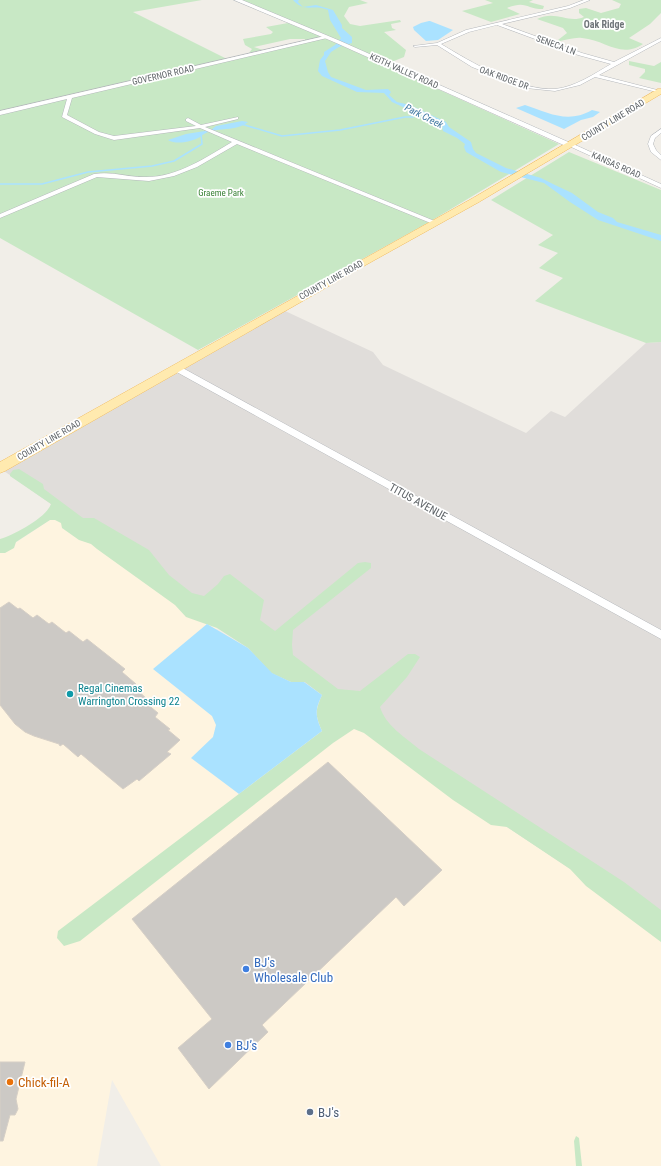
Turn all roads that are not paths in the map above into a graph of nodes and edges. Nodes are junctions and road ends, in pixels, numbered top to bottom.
1 (237, 0) edge
2 (588, 0) edge
3 (498, 24) junction
4 (326, 37) junction
5 (661, 39) edge
6 (438, 44) junction
7 (414, 46) dead end
8 (615, 64) junction
9 (594, 75) junction
10 (661, 92) edge
11 (70, 97) junction
12 (0, 113) edge
13 (236, 118) dead end
14 (188, 120) dead end
15 (200, 126) junction
16 (661, 131) edge
17 (237, 142) junction
18 (571, 145) junction
19 (661, 158) edge
20 (661, 186) edge
21 (0, 216) edge
22 (436, 223) junction
23 (176, 368) junction
24 (0, 468) edge
25 (661, 635) edge

1 - 4 street, KEITH VALLEY ROAD
2 - 3 street
3 - 6 street
3 - 8 street, SENECA LN
4 - 11 street, GOVERNOR ROAD
4 - 18 street, KEITH VALLEY ROAD
5 - 8 street, OAK RIDGE DR
6 - 7 street
6 - 9 street, OAK RIDGE DR
8 - 9 street, OAK RIDGE DR
9 - 10 street
10 - 18 main road, COUNTY LINE ROAD
11 - 12 street, GOVERNOR ROAD
11 - 15 street
13 - 15 street
14 - 15 street
15 - 17 street
16 - 19 street
17 - 21 street
17 - 22 street
18 - 20 street, KANSAS ROAD
18 - 22 main road, COUNTY LINE ROAD
22 - 23 main road, COUNTY LINE ROAD
23 - 24 main road, COUNTY LINE ROAD
23 - 25 street, TITUS AVENUE

